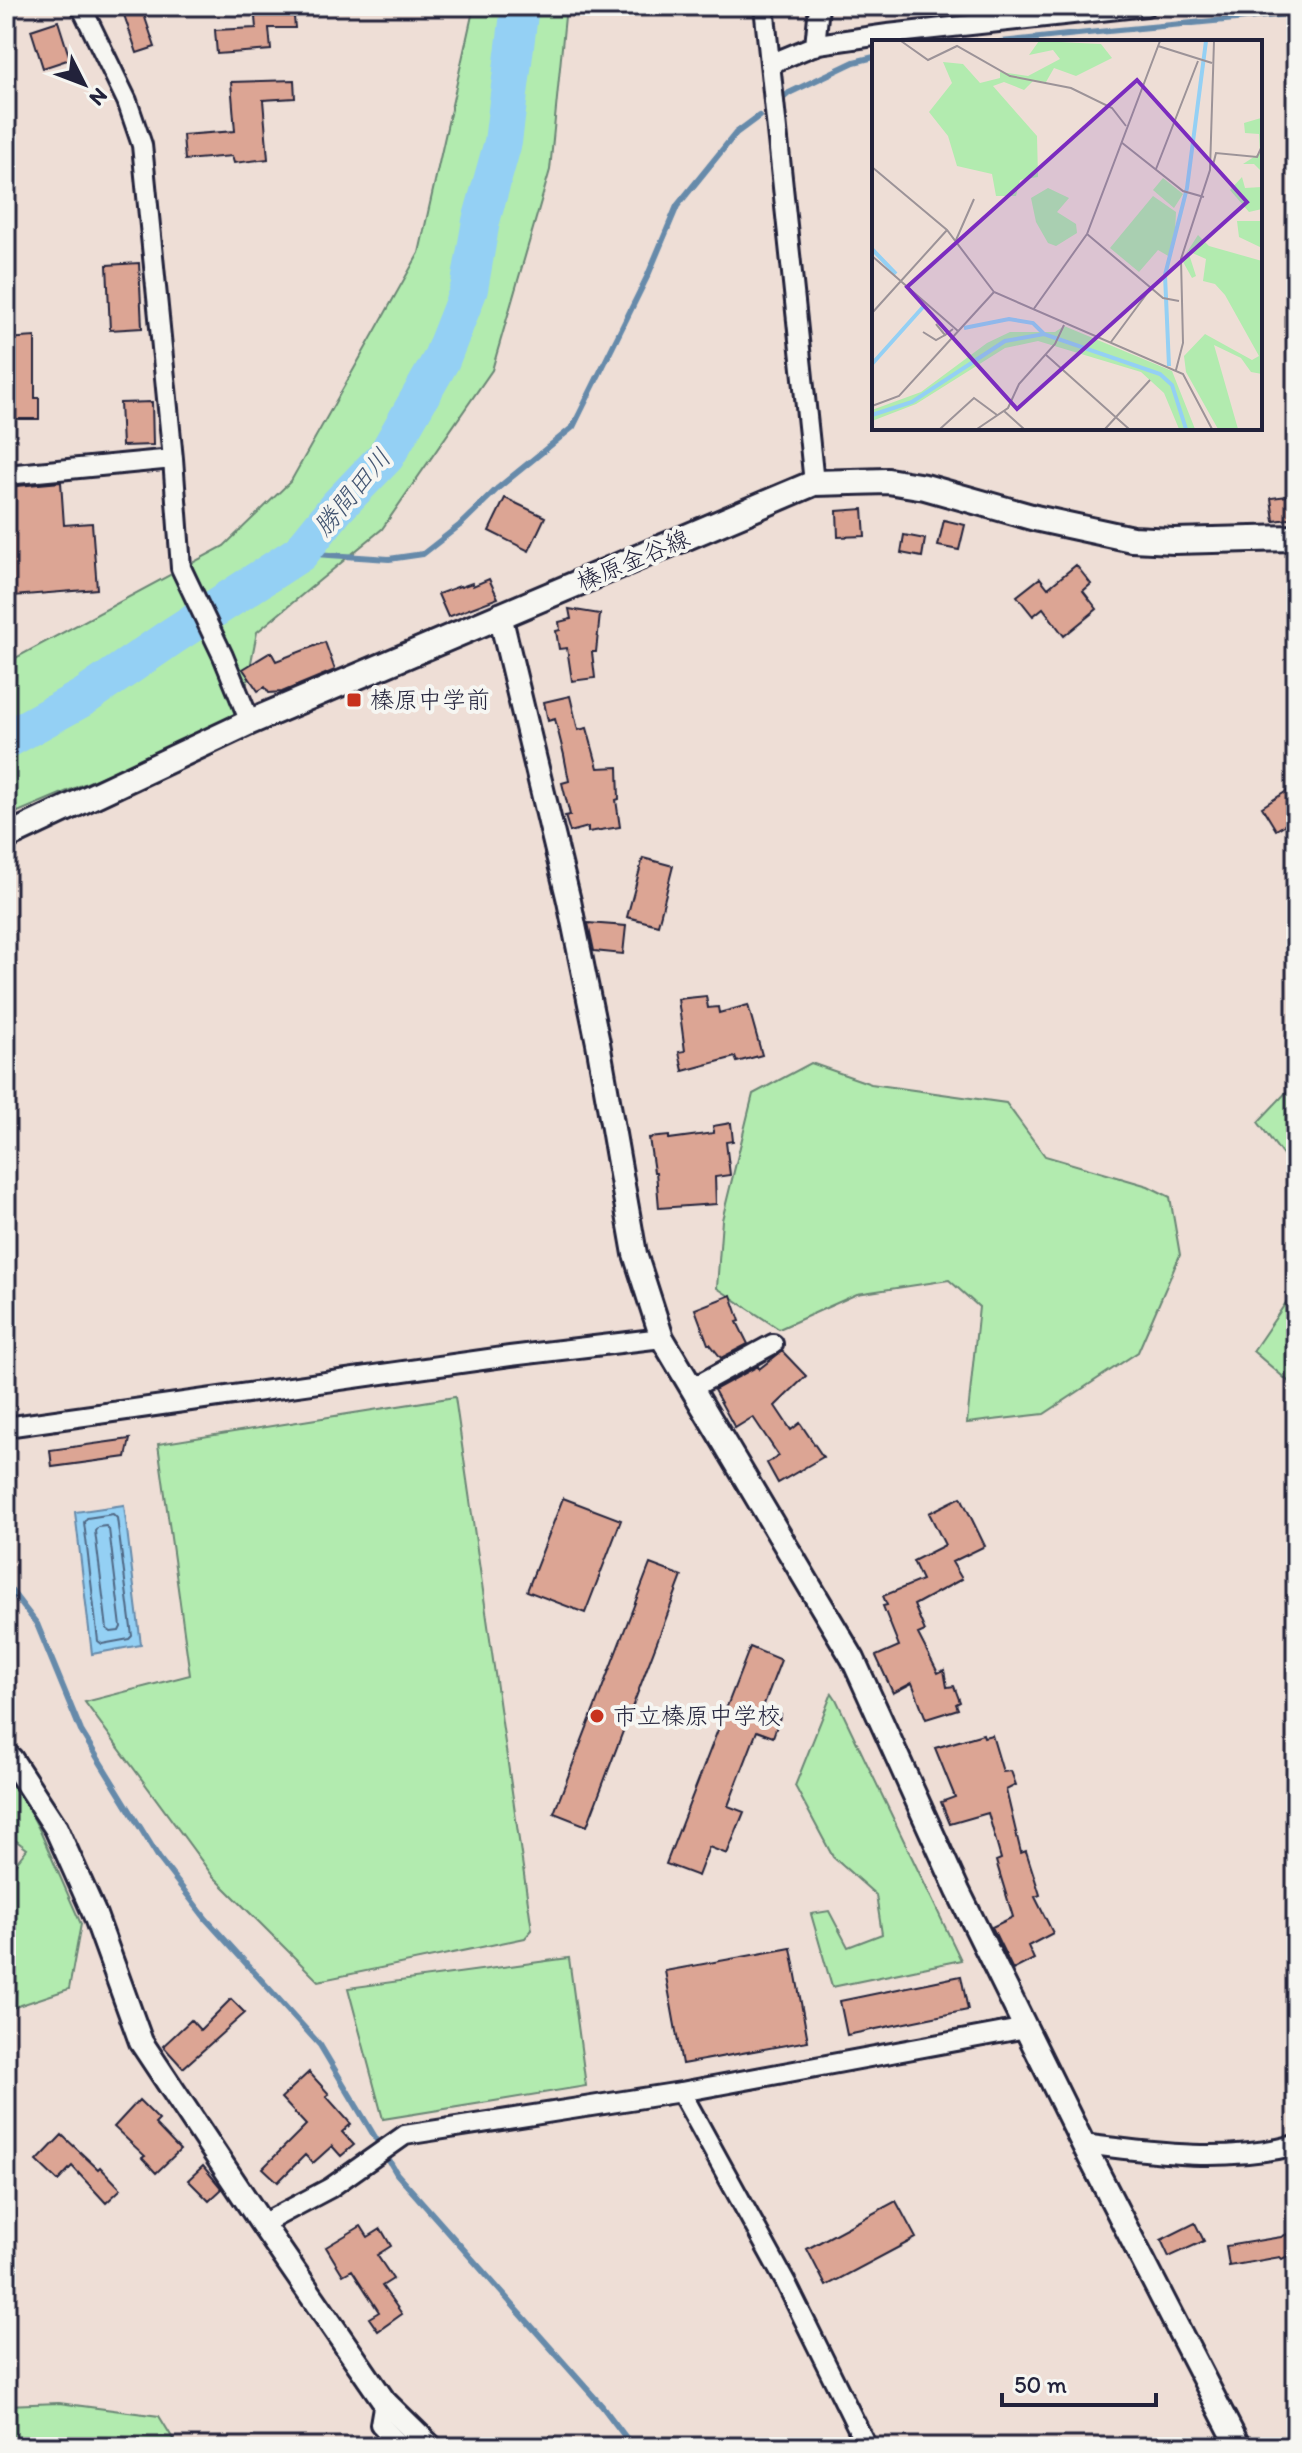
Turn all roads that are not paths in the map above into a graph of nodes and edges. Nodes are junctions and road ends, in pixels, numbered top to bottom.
1 (81, 6) edge
2 (764, 6) edge
3 (819, 6) edge
4 (1146, 6) edge
5 (815, 46) junction
6 (770, 64) junction
7 (173, 459) junction
8 (6, 475) edge
9 (814, 483) junction
10 (1296, 538) edge
11 (500, 615) junction
12 (250, 722) junction
13 (6, 837) edge
14 (662, 1338) junction
15 (773, 1344) dead end
16 (692, 1388) junction
17 (6, 1427) edge
18 (6, 1755) edge
19 (1026, 2028) junction
20 (681, 2092) junction
21 (1083, 2144) junction
22 (1296, 2145) edge
23 (262, 2224) junction
24 (384, 2401) junction
25 (402, 2447) edge
26 (431, 2447) edge
27 (867, 2447) edge
28 (1239, 2447) edge

1 - 7 street
2 - 6 street
3 - 5 street
4 - 5 street
5 - 6 street
6 - 9 street
7 - 8 street
7 - 12 street
9 - 10 main road, 榛原金谷線
9 - 11 main road, 榛原金谷線
11 - 12 main road, 榛原金谷線
11 - 14 street
12 - 13 main road, 榛原金谷線
14 - 16 street
14 - 17 street
15 - 16 street
16 - 19 street
18 - 23 street
19 - 20 street
19 - 21 street
20 - 23 street
20 - 27 street
21 - 22 street
21 - 28 street
23 - 24 street
24 - 25 street
24 - 26 street

